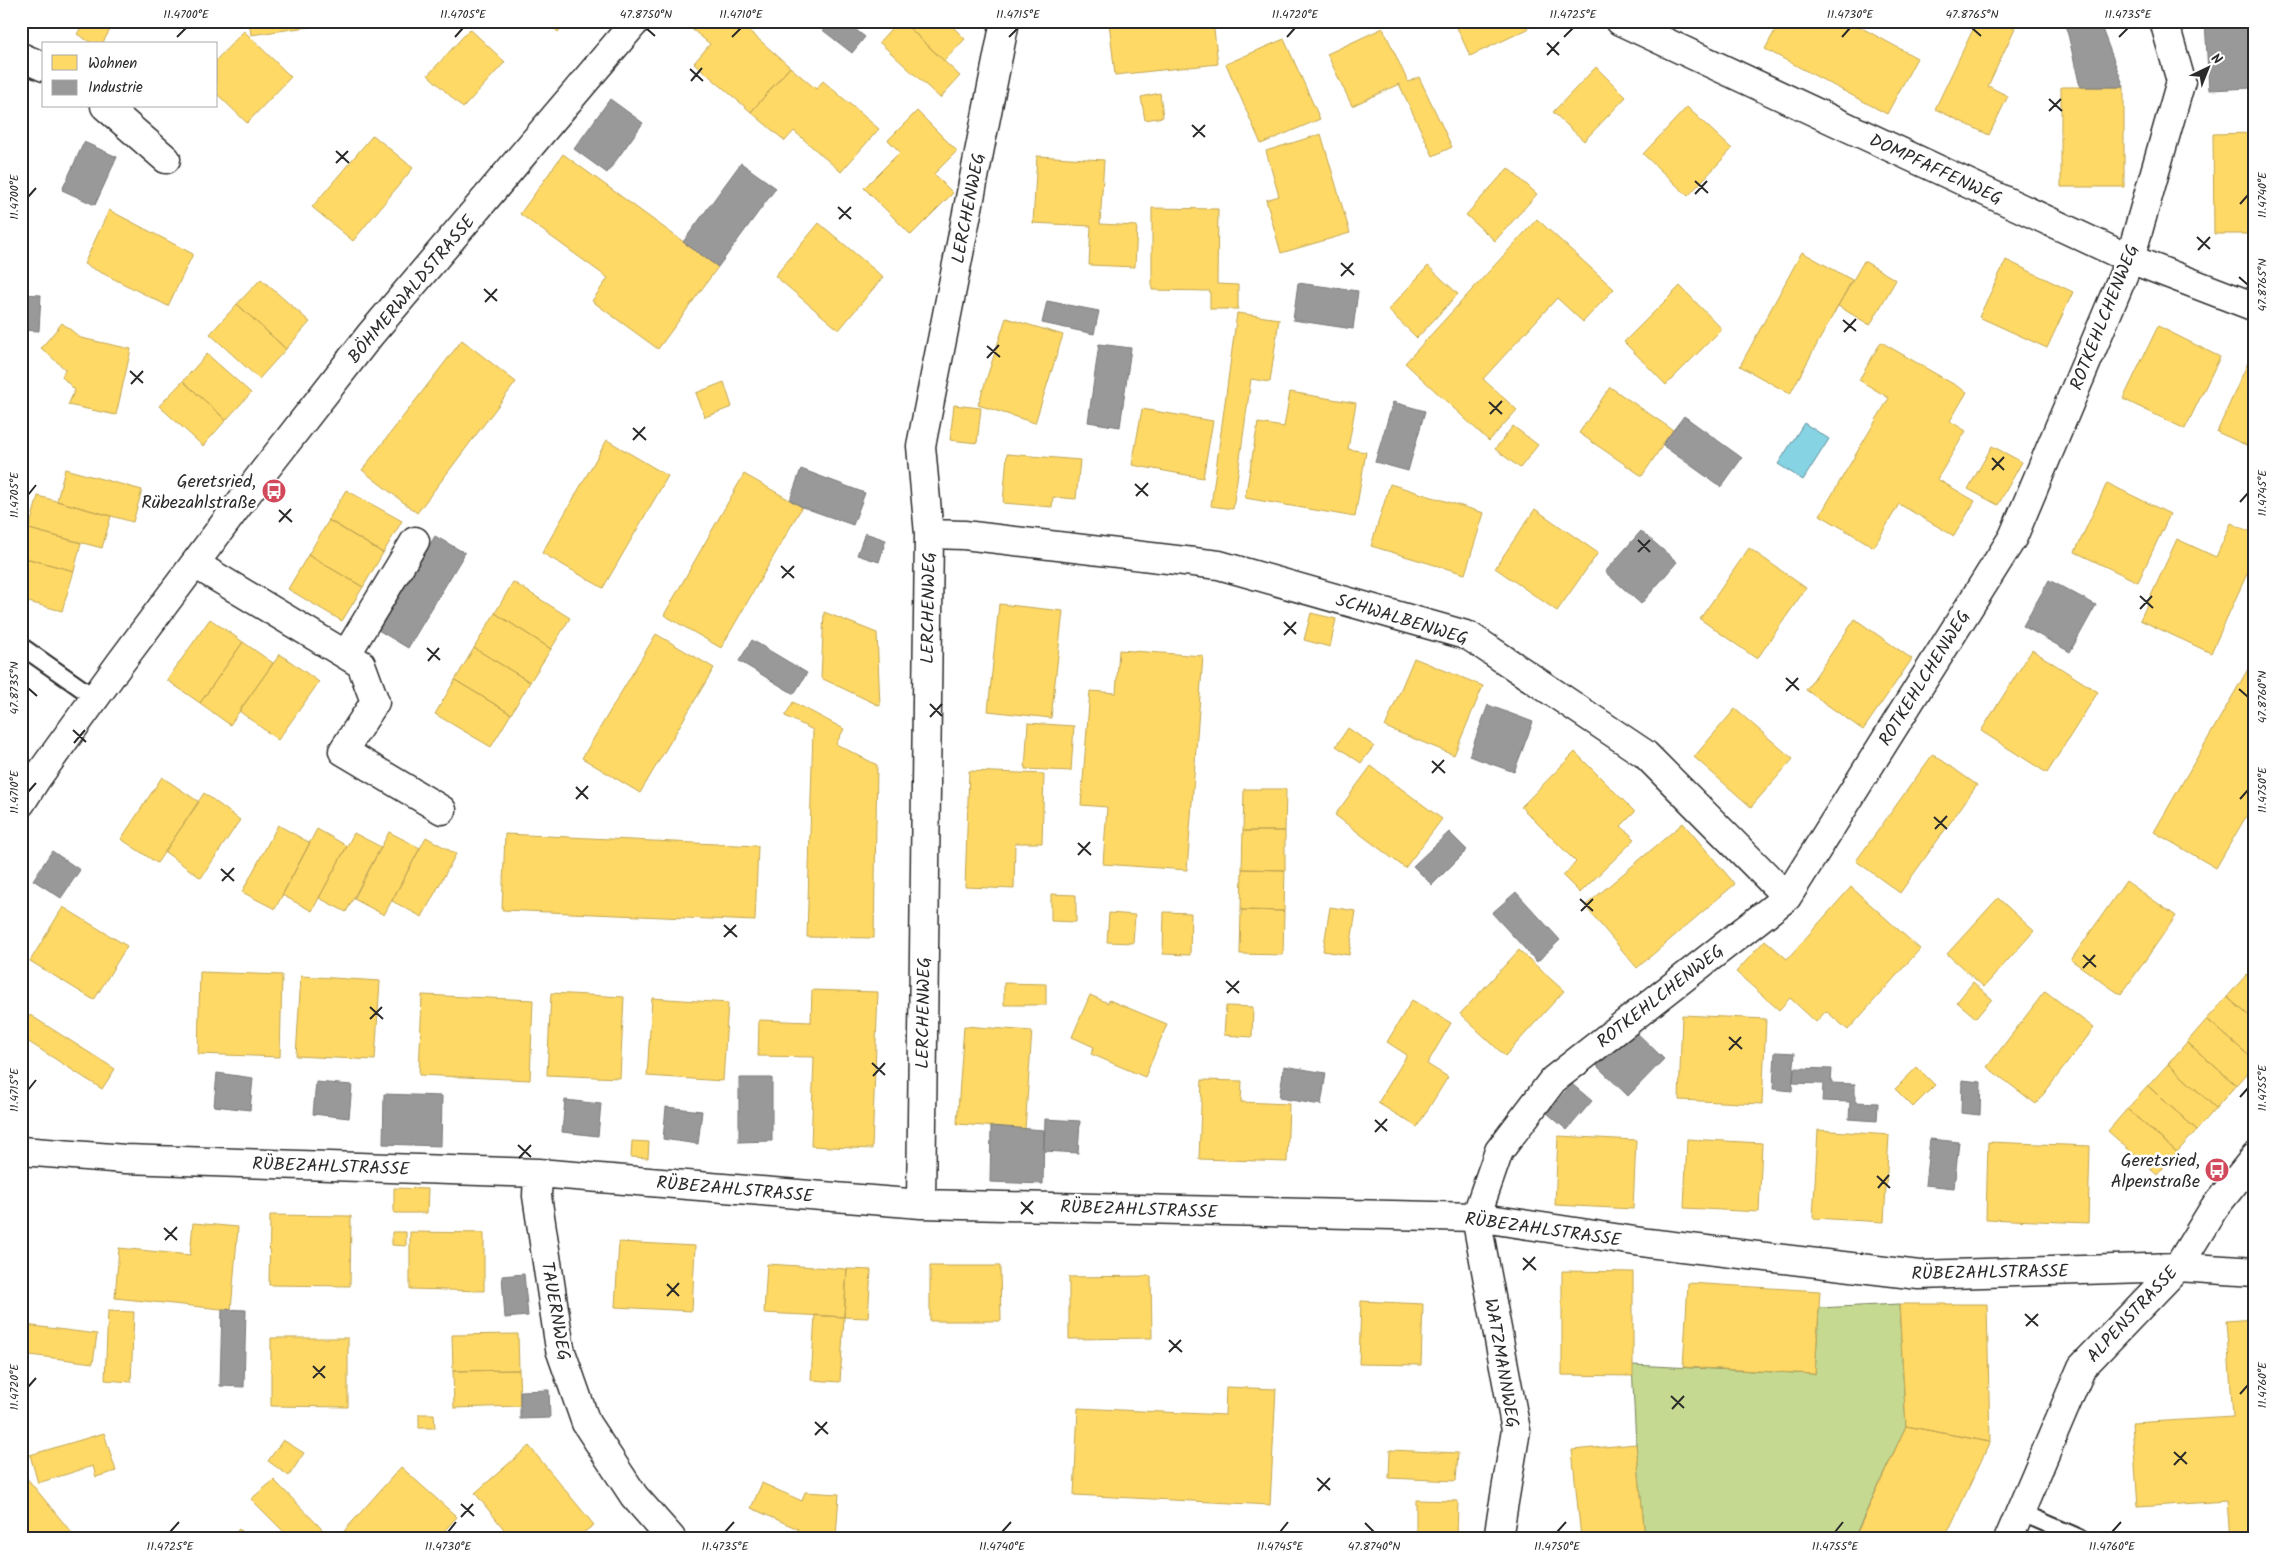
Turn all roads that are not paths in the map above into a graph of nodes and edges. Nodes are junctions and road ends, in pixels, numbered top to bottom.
1 (636, 21) edge
2 (1005, 21) edge
3 (1620, 21) edge
4 (2164, 21) edge
5 (21, 57) edge
6 (42, 66) edge
7 (107, 108) edge
8 (166, 159) dead end
9 (2130, 259) junction
10 (2255, 307) edge
11 (929, 534) junction
12 (415, 541) dead end
13 (195, 564) junction
14 (21, 646) edge
15 (346, 655) junction
16 (95, 698) junction
17 (21, 803) edge
18 (442, 810) dead end
19 (1788, 897) junction
20 (21, 1151) edge
21 (2255, 1158) edge
22 (538, 1173) junction
23 (921, 1204) junction
24 (1476, 1218) junction
25 (2178, 1267) junction
26 (2255, 1272) edge
27 (2020, 1512) junction
28 (671, 1538) edge
29 (1498, 1538) edge
30 (2008, 1538) edge
31 (2080, 1538) edge

1 - 13 street, BÖHMERWALDSTRASSE
2 - 11 street, LERCHENWEG
3 - 9 street, DOMPFAFFENWEG
4 - 9 street, ROTKEHLCHENWEG
5 - 6 street
7 - 8 street
9 - 10 street, DOMPFAFFENWEG
9 - 19 street, ROTKEHLCHENWEG
11 - 19 street, SCHWALBENWEG
11 - 23 street, LERCHENWEG
12 - 15 street
13 - 15 street
13 - 16 street, BÖHMERWALDSTRASSE
14 - 16 lane
15 - 18 street
16 - 17 street, BÖHMERWALDSTRASSE
19 - 24 street, ROTKEHLCHENWEG
20 - 22 street, RÜBEZAHLSTRASSE
21 - 25 street, ALPENSTRASSE
22 - 23 street, RÜBEZAHLSTRASSE
22 - 28 street, TAUERNWEG
23 - 24 street, RÜBEZAHLSTRASSE
24 - 25 street, RÜBEZAHLSTRASSE
24 - 29 street, WATZMANNWEG
25 - 26 street, RÜBEZAHLSTRASSE
25 - 27 street, ALPENSTRASSE
27 - 30 street, ALPENSTRASSE
27 - 31 lane

